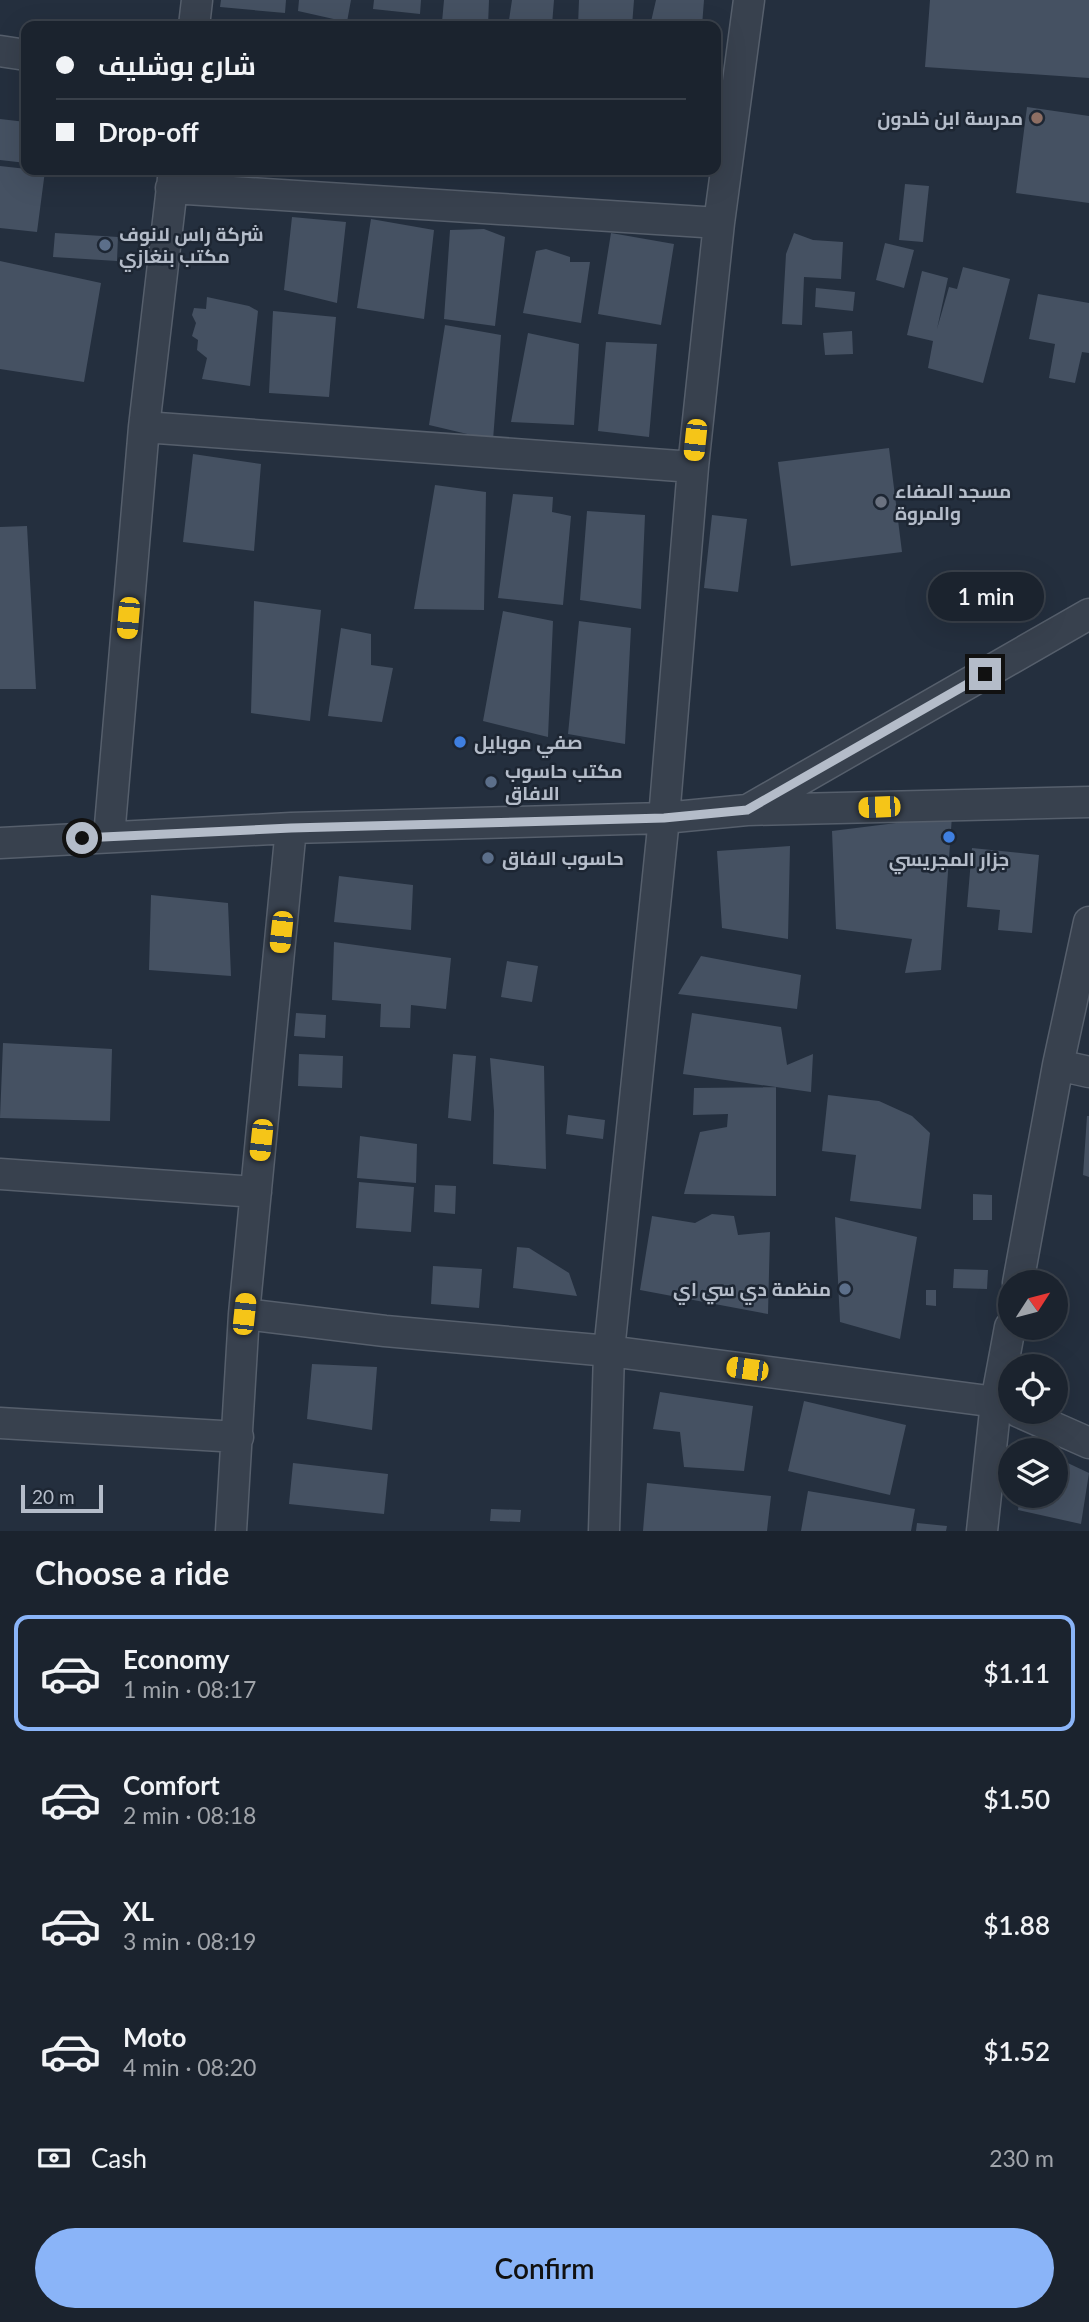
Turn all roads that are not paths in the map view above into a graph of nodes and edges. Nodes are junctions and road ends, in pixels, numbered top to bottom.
1 (197, 0) edge
2 (748, 0) edge
3 (195, 21) edge
4 (0, 51) edge
5 (21, 54) edge
6 (173, 179) edge
7 (719, 223) junction
8 (144, 427) junction
9 (692, 467) junction
10 (1086, 624) edge
11 (1089, 802) edge
12 (747, 810) junction
13 (664, 818) junction
14 (291, 828) junction
15 (109, 837) junction
16 (0, 843) edge
17 (1089, 922) edge
18 (1058, 1065) junction
19 (1089, 1072) edge
20 (0, 1174) edge
21 (256, 1192) junction
22 (1020, 1270) edge
23 (244, 1314) junction
24 (609, 1351) junction
25 (998, 1406) edge
26 (0, 1423) edge
27 (1004, 1424) edge
28 (1046, 1424) edge
29 (238, 1437) junction
30 (1089, 1443) edge
31 (231, 1531) edge
32 (604, 1531) edge
33 (982, 1531) edge

1 - 3 street
2 - 7 street
4 - 5 street
6 - 7 street
6 - 8 street
7 - 9 street
8 - 9 street
8 - 15 street
9 - 13 street
10 - 12 street
11 - 12 street
12 - 13 street
13 - 14 street
13 - 24 street
14 - 15 street
14 - 21 street
15 - 16 street
17 - 18 street
18 - 19 street
18 - 22 street
20 - 21 street
21 - 23 street
23 - 24 street
23 - 29 street
24 - 25 street
24 - 32 street
26 - 29 street
27 - 33 street
28 - 30 street
29 - 31 street

